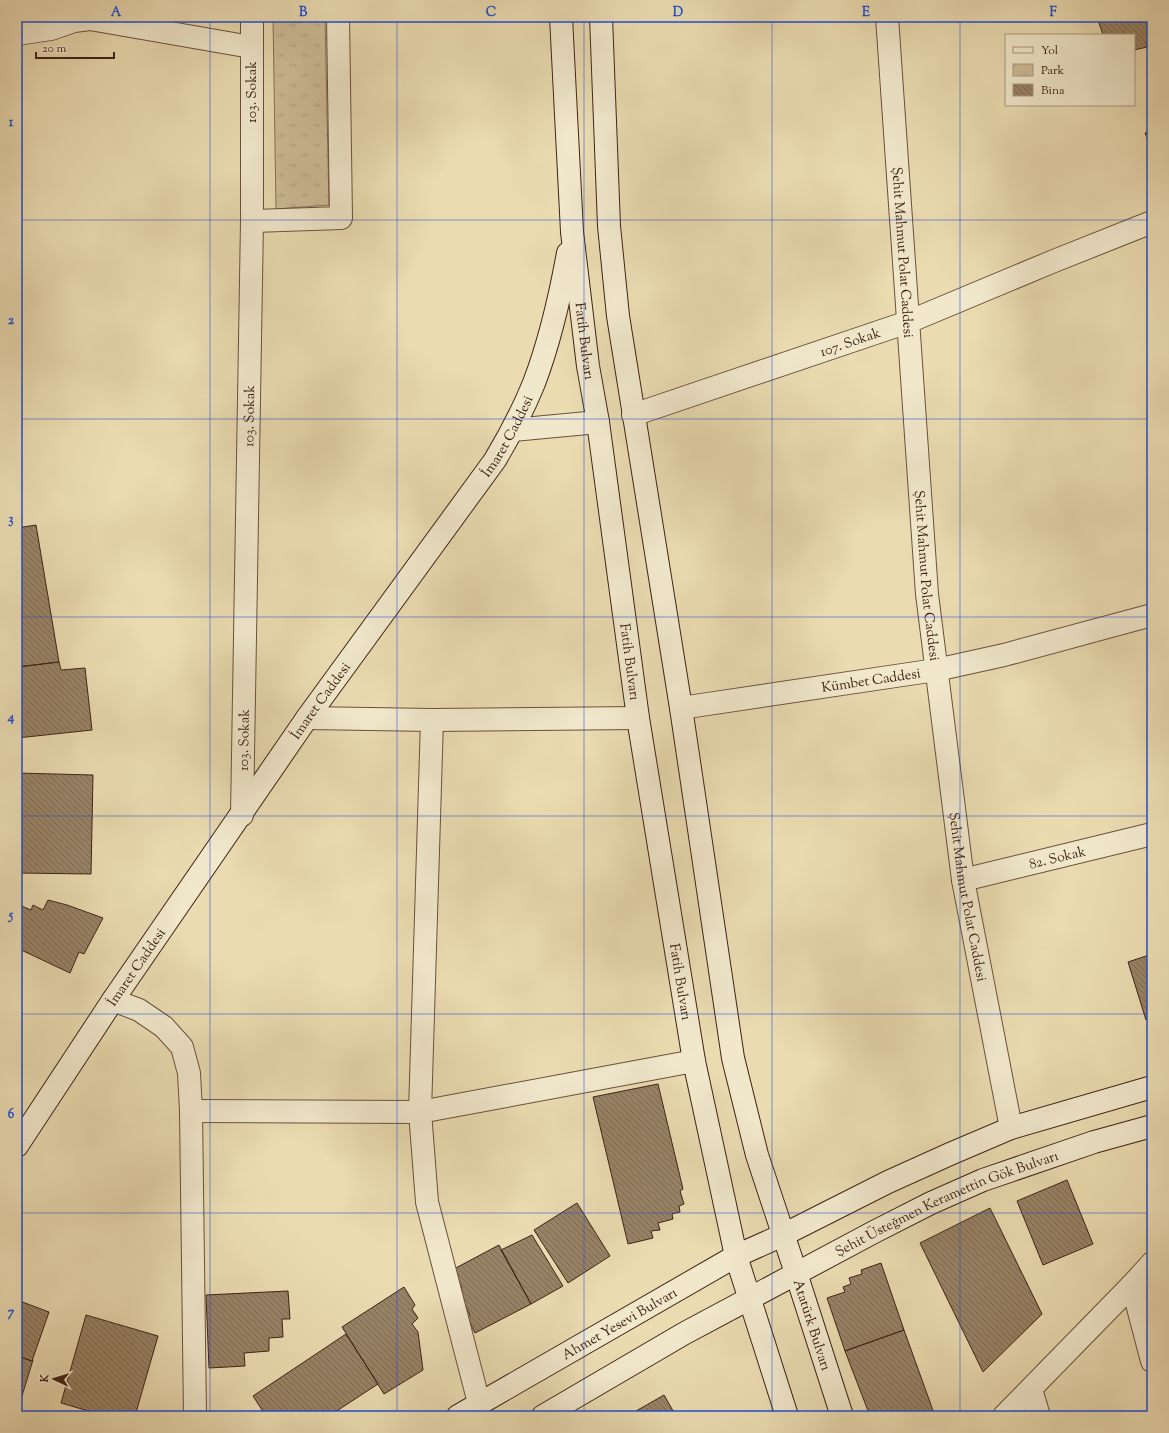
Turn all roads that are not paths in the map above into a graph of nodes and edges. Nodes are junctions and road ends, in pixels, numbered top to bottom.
1 (252, 17) edge
2 (338, 17) edge
3 (561, 17) edge
4 (601, 17) edge
5 (887, 17) edge
6 (17, 34) edge
7 (251, 47) junction
8 (252, 221) junction
9 (1152, 222) edge
10 (572, 232) junction
11 (908, 322) junction
12 (633, 415) junction
13 (598, 422) junction
14 (513, 430) junction
15 (1152, 615) edge
16 (936, 670) junction
17 (681, 708) junction
18 (307, 718) junction
19 (638, 718) junction
20 (432, 720) junction
21 (242, 814) junction
22 (1152, 834) edge
23 (962, 880) junction
24 (113, 1000) junction
25 (694, 1061) junction
26 (1152, 1087) edge
27 (191, 1111) junction
28 (420, 1112) junction
29 (1152, 1126) edge
30 (1011, 1128) junction
31 (17, 1146) edge
32 (783, 1235) junction
33 (736, 1256) junction
34 (1152, 1263) edge
35 (796, 1273) junction
36 (1142, 1284) edge
37 (750, 1298) junction
38 (1152, 1361) edge
39 (1031, 1389) junction
40 (479, 1403) junction
41 (195, 1416) edge
42 (458, 1416) edge
43 (543, 1416) edge
44 (787, 1416) edge
45 (842, 1416) edge
46 (1004, 1416) edge
47 (1039, 1416) edge

1 - 7 street, 103. Sokak
2 - 8 street
3 - 10 street, Fatih Bulvarı
4 - 12 street
5 - 11 street, Şehit Mahmut Polat Caddesi
6 - 7 street
7 - 8 street, 103. Sokak
8 - 21 street, 103. Sokak
9 - 11 street, 107. Sokak
10 - 13 street, Fatih Bulvarı
10 - 14 street, İmaret Caddesi
11 - 12 street, 107. Sokak
11 - 16 street, Şehit Mahmut Polat Caddesi
12 - 17 street
13 - 14 street
13 - 19 street, Fatih Bulvarı
14 - 18 street, İmaret Caddesi
15 - 16 street, Kümbet Caddesi
16 - 17 street, Kümbet Caddesi
16 - 23 street, Şehit Mahmut Polat Caddesi
17 - 32 street
18 - 20 street
18 - 21 street, İmaret Caddesi
19 - 20 street
19 - 25 street, Fatih Bulvarı
20 - 28 street
21 - 24 street, İmaret Caddesi
22 - 23 street, 82. Sokak
23 - 30 street, Şehit Mahmut Polat Caddesi
24 - 27 street
24 - 31 street, İmaret Caddesi
25 - 28 street
25 - 33 street, Fatih Bulvarı
26 - 30 street
27 - 28 street
27 - 41 street
28 - 40 street
29 - 35 street, Şehit Üsteğmen Keramettin Gök Bulvarı
30 - 32 street
32 - 33 street, Ahmet Yesevi Bulvarı
32 - 35 street, Atatürk Bulvarı
33 - 37 street, Fatih Bulvarı
33 - 40 street, Ahmet Yesevi Bulvarı
34 - 36 street
35 - 37 street, Şehit Üsteğmen Keramettin Gök Bulvarı
35 - 45 street, Atatürk Bulvarı
36 - 38 street
36 - 39 street
37 - 43 street
37 - 44 street
39 - 46 street
39 - 47 street
40 - 42 street, Ahmet Yesevi Bulvarı

